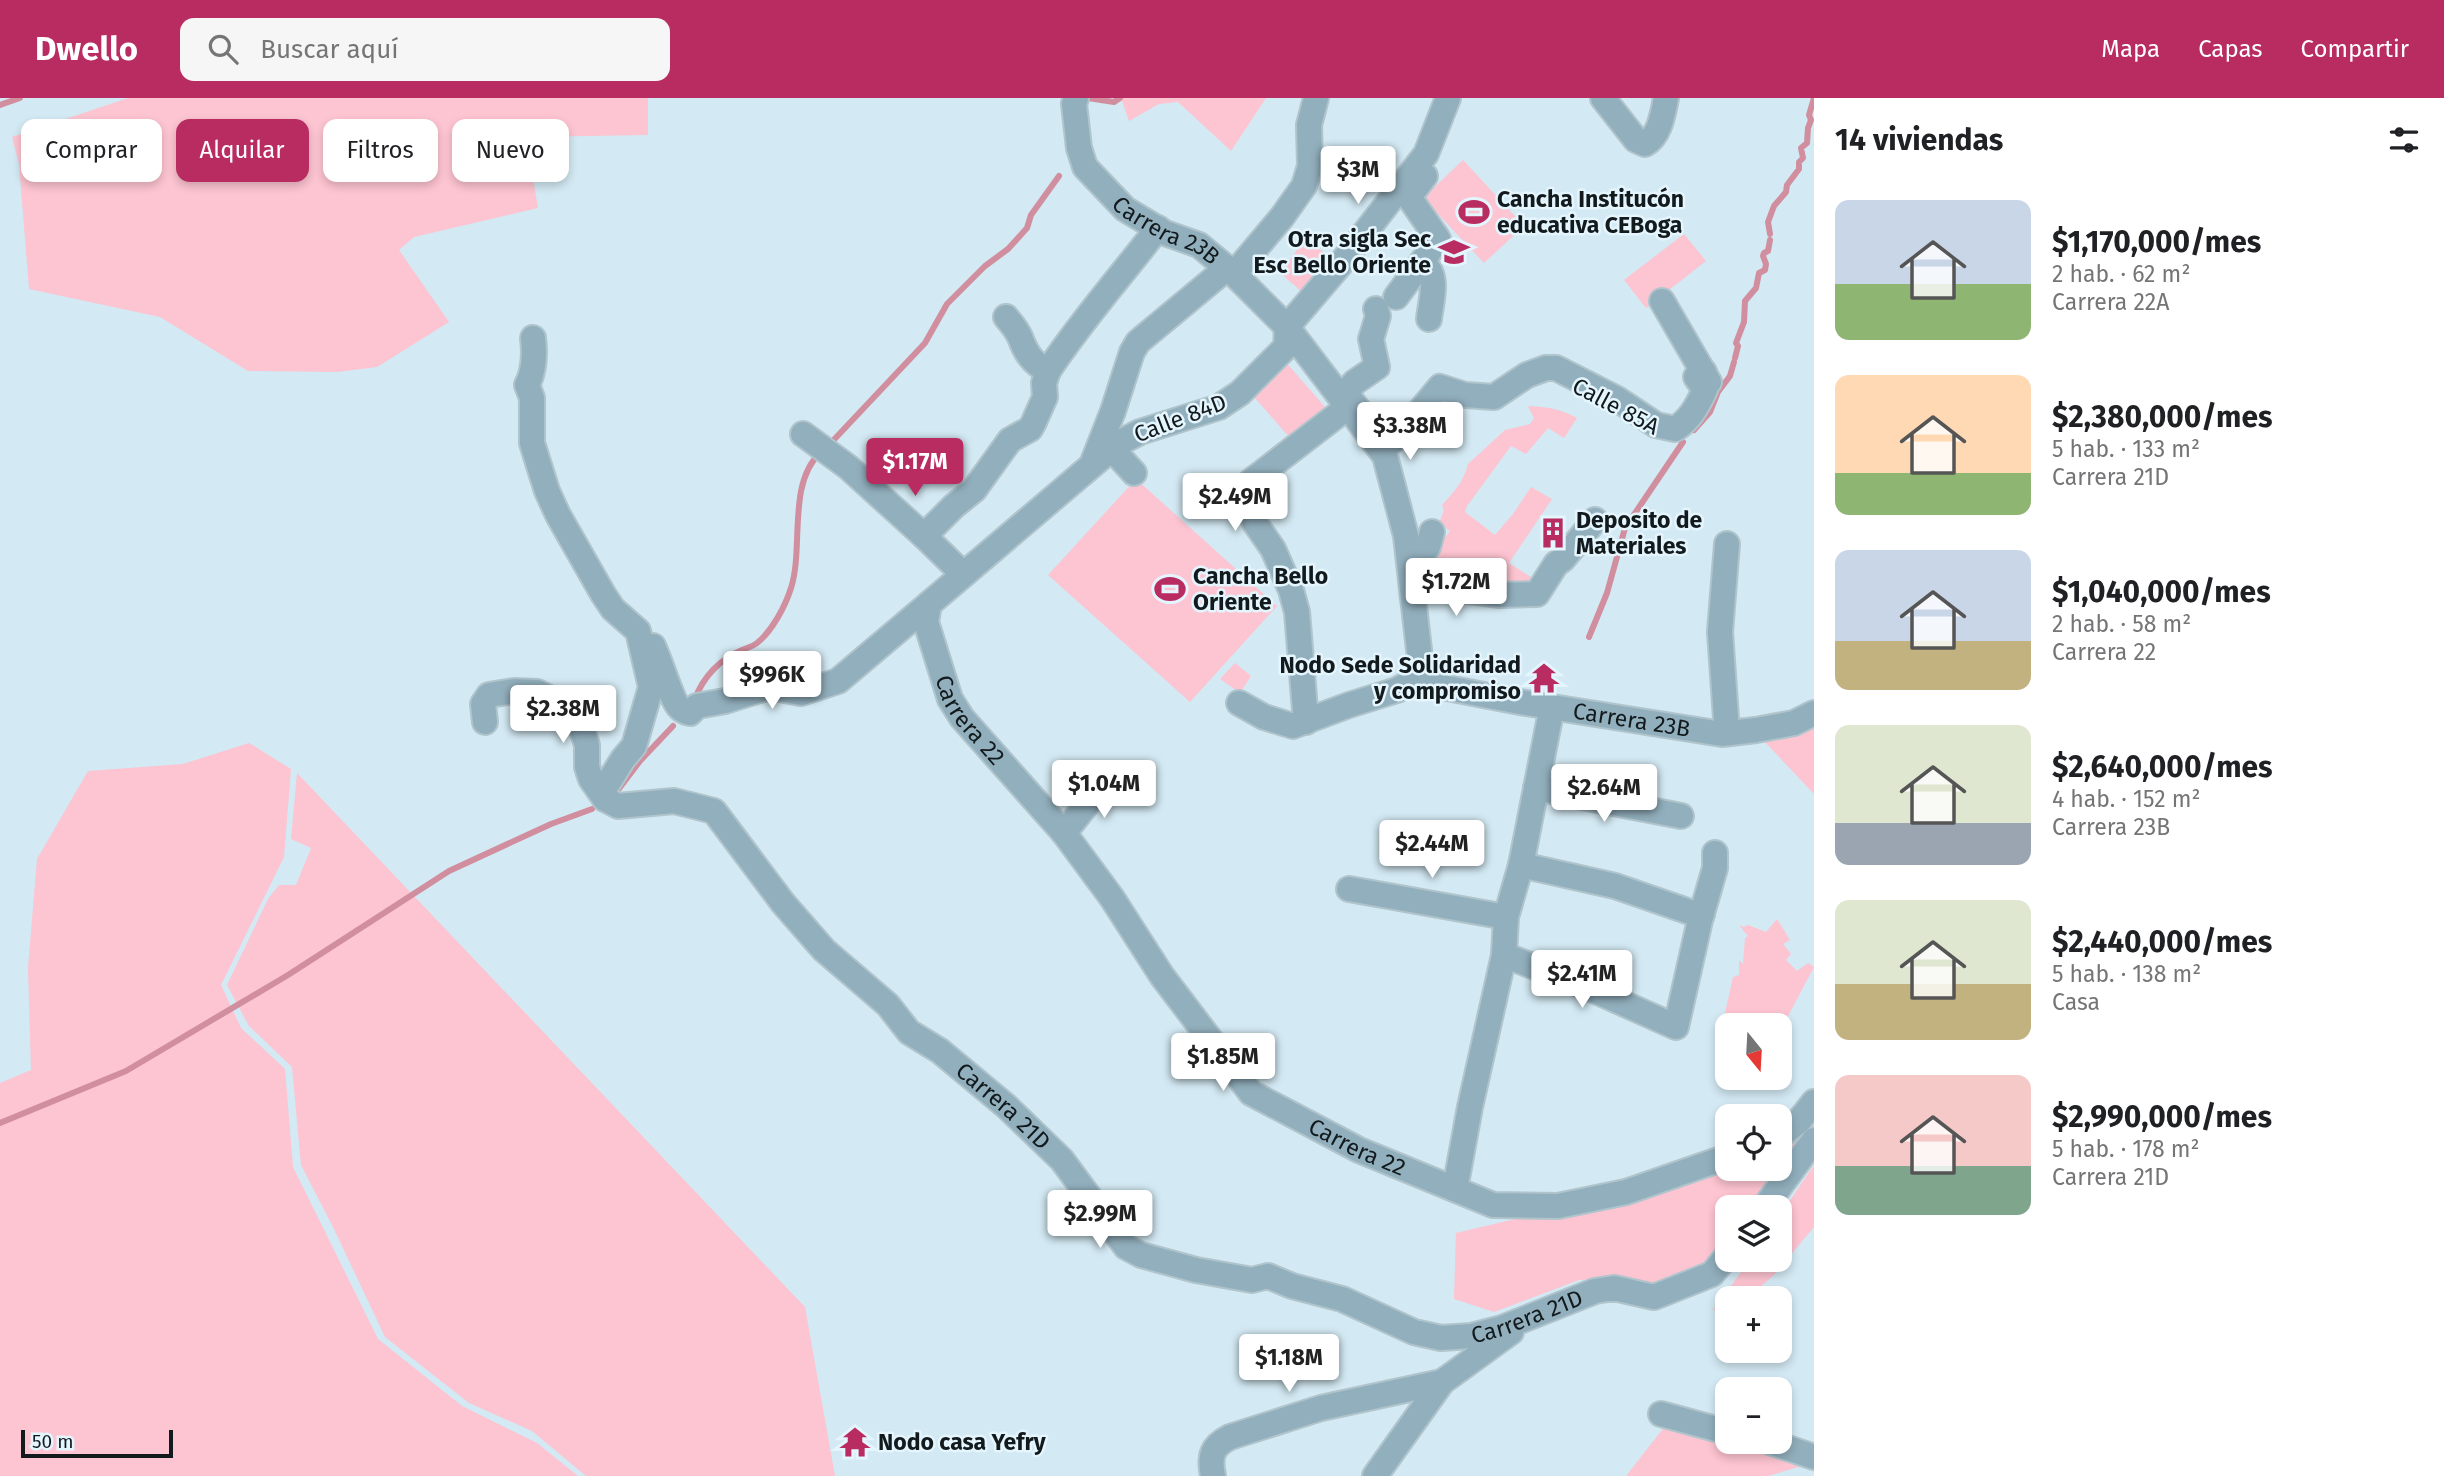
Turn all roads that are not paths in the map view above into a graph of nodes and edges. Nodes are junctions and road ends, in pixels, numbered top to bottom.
1 (1076, 98) edge
2 (1316, 98) edge
3 (1448, 98) edge
4 (1463, 98) edge
5 (1603, 98) edge
6 (1666, 98) edge
7 (1158, 228) junction
8 (1423, 262) junction
9 (1231, 271) junction
10 (1662, 301) dead end
11 (1378, 303) junction
12 (1006, 317) dead end
13 (1287, 327) junction
14 (533, 338) dead end
15 (1048, 371) junction
16 (1708, 375) junction
17 (1349, 405) junction
18 (808, 438) dead end
19 (1112, 449) junction
20 (1385, 456) junction
21 (1089, 468) junction
22 (1134, 473) dead end
23 (1595, 520) dead end
24 (1432, 532) dead end
25 (924, 536) junction
26 (1727, 544) dead end
27 (963, 574) junction
28 (1411, 588) junction
29 (1508, 603) dead end
30 (929, 604) junction
31 (638, 631) junction
32 (1422, 676) junction
33 (1239, 703) dead end
34 (1552, 707) junction
35 (1814, 713) edge
36 (485, 722) dead end
37 (1306, 723) junction
38 (1724, 733) junction
39 (1108, 778) dead end
40 (1536, 788) junction
41 (605, 799) junction
42 (1681, 816) dead end
43 (1065, 833) junction
44 (1715, 853) dead end
45 (1521, 864) junction
46 (1349, 889) dead end
47 (1703, 914) junction
48 (1506, 916) junction
49 (1504, 955) junction
50 (1814, 1102) edge
51 (1792, 1127) edge
52 (1814, 1140) edge
53 (1715, 1161) edge
54 (1455, 1189) junction
55 (1774, 1195) edge
56 (1715, 1270) edge
57 (1531, 1317) junction
58 (1442, 1382) junction
59 (1661, 1414) dead end
60 (1715, 1429) edge
61 (1792, 1450) edge
62 (1814, 1457) edge
63 (1213, 1476) edge
64 (1375, 1476) edge

1 - 7 street, Carrera 23B
2 - 9 street
3 - 13 street, Calle 84D
4 - 8 street
5 - 6 street
7 - 9 street, Carrera 23B
7 - 15 street
8 - 11 street
8 - 11 street
9 - 13 street, Carrera 23B
9 - 21 street
10 - 16 street
11 - 16 street
12 - 15 street
13 - 17 street, Carrera 23B
13 - 19 street, Calle 84D
14 - 31 street, Calle 84D
15 - 25 street
16 - 20 street, Calle 85A
17 - 20 street, Carrera 23B
17 - 37 street
18 - 25 street
19 - 21 street, Calle 84D
19 - 22 street
20 - 28 street, Carrera 23B
21 - 27 street, Calle 84D
23 - 24 street
25 - 27 street
26 - 38 street
27 - 30 street, Calle 84D
28 - 29 street
28 - 32 street, Carrera 23B
30 - 31 street, Calle 84D
30 - 43 street, Carrera 22
31 - 41 street
32 - 34 street, Carrera 23B
32 - 37 street
33 - 37 street
34 - 38 street, Carrera 23B
34 - 40 street
35 - 38 street, Carrera 23B
36 - 41 street
39 - 43 street
40 - 42 street
40 - 45 street
41 - 57 street, Carrera 21D
43 - 54 street, Carrera 22
44 - 47 street
45 - 47 street
45 - 48 street
46 - 48 street
47 - 49 street
48 - 49 street
49 - 54 street
50 - 51 street
52 - 55 street
53 - 54 street, Carrera 22
56 - 57 street, Carrera 21D
57 - 58 street
58 - 63 street
58 - 64 street
59 - 60 street
61 - 62 street

